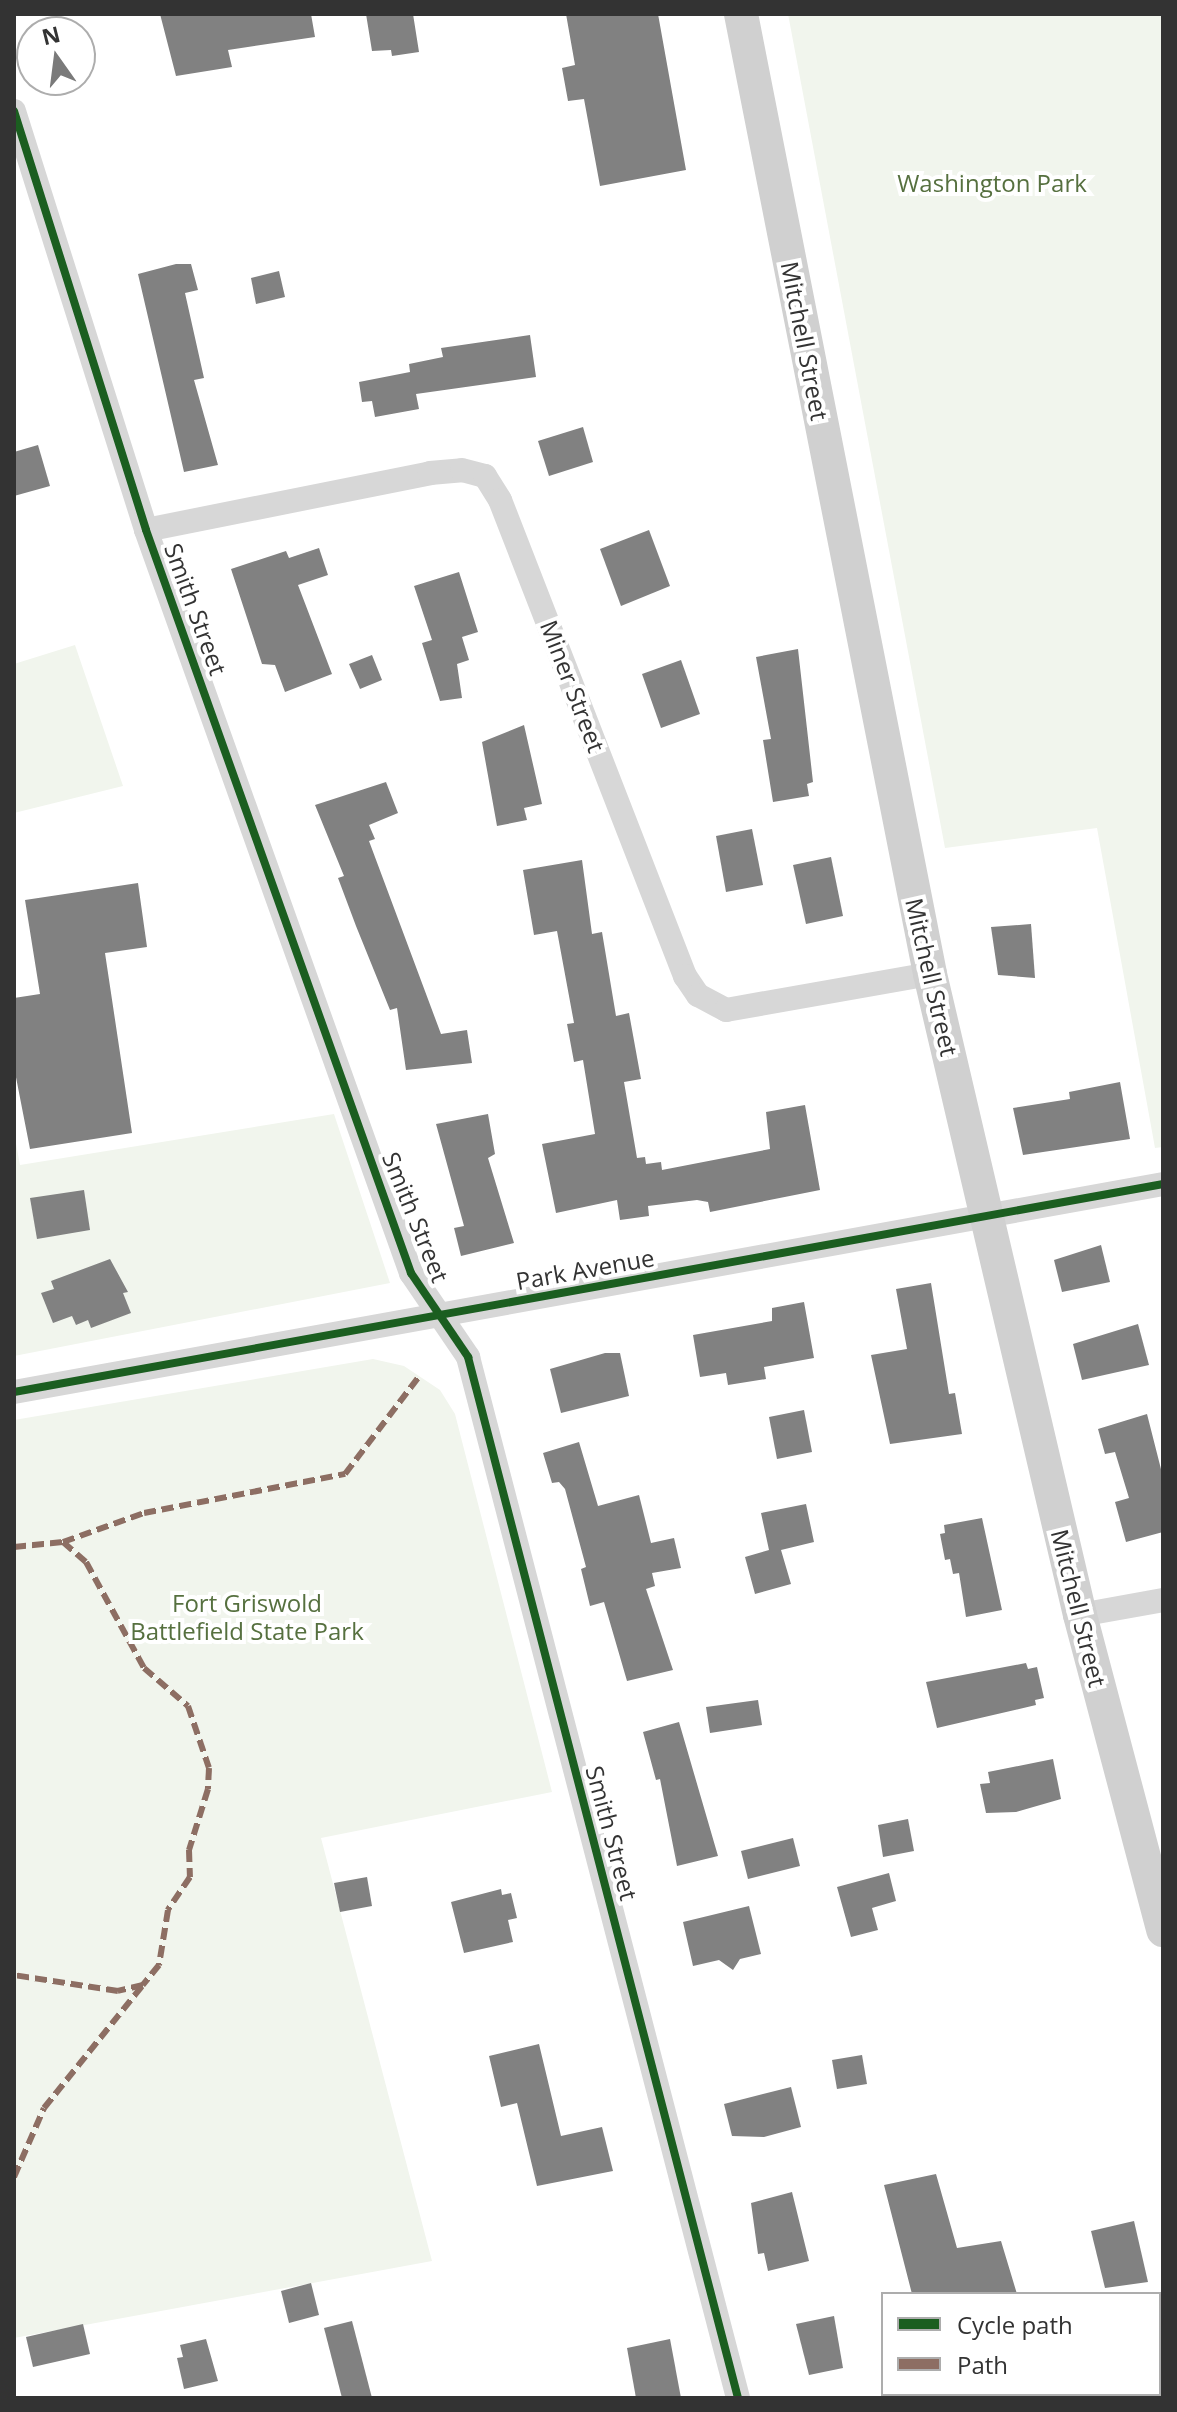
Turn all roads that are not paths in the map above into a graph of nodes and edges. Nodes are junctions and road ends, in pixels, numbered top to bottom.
1 (741, 14) edge
2 (14, 111) edge
3 (146, 530) junction
4 (930, 974) junction
5 (1163, 1184) edge
6 (987, 1215) junction
7 (437, 1317) junction
8 (14, 1392) edge
9 (1163, 1600) edge
10 (1080, 1615) junction
11 (1163, 1930) edge
12 (738, 2398) edge

1 - 4 main road, Mitchell Street
2 - 3 street, Smith Street
3 - 4 street, Miner Street
3 - 7 street, Smith Street
4 - 6 main road, Mitchell Street
5 - 6 street, Park Avenue
6 - 7 street, Park Avenue
6 - 10 main road, Mitchell Street
7 - 8 street, Park Avenue
7 - 12 street, Smith Street
9 - 10 street
10 - 11 main road, Mitchell Street

